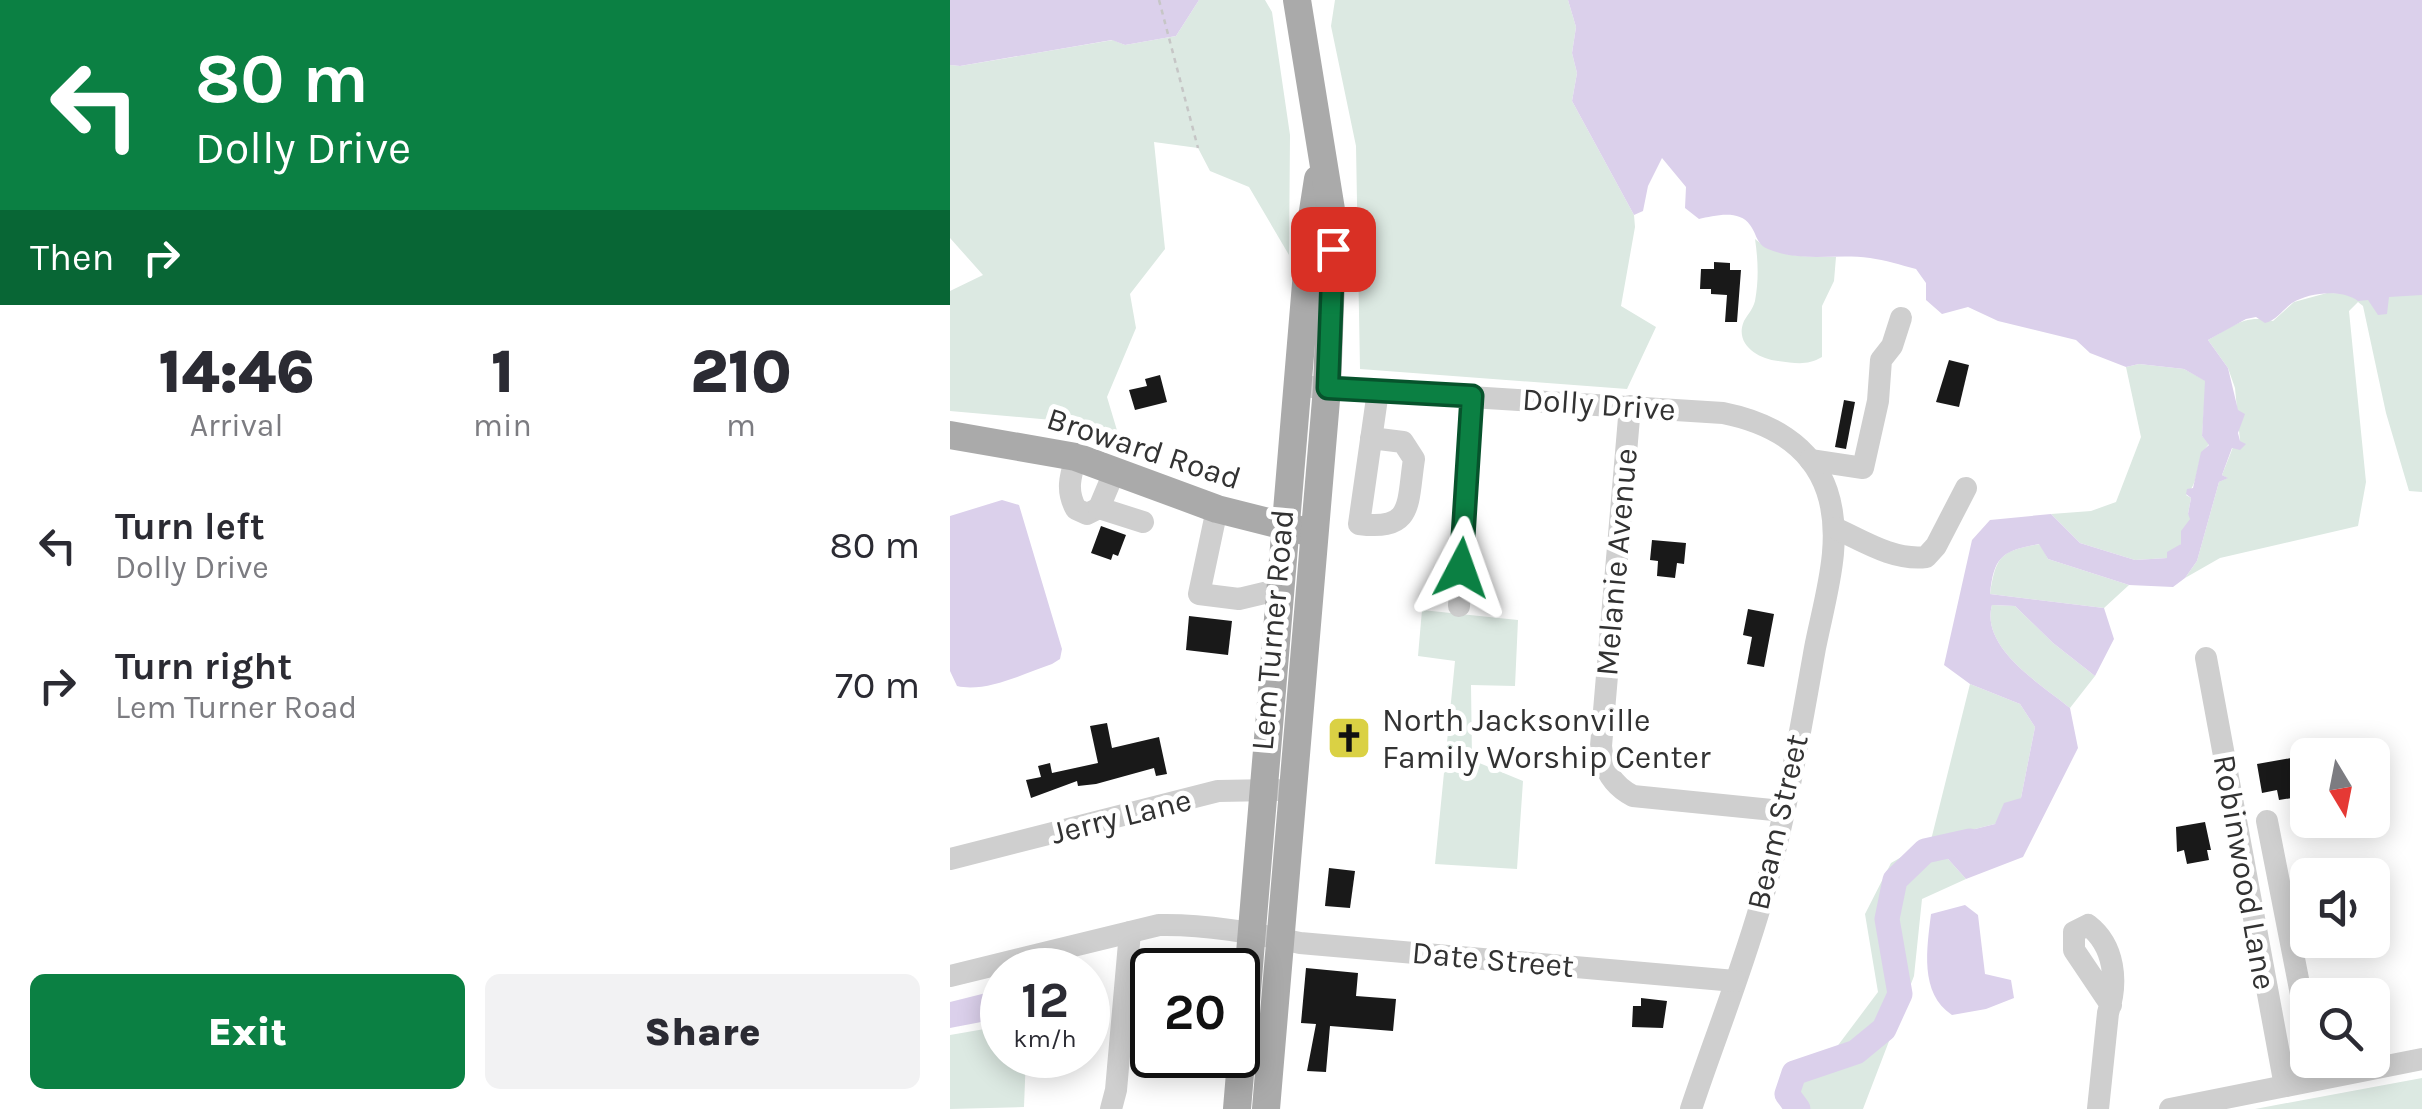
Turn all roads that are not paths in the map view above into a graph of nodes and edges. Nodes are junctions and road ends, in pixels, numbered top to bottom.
1 (1297, 0) edge
2 (1321, 158) junction
3 (1901, 318) dead end
4 (1299, 386) junction
5 (1328, 388) junction
6 (1378, 391) junction
7 (1472, 396) junction
8 (1630, 406) junction
9 (950, 435) edge
10 (1371, 438) dead end
11 (1076, 458) junction
12 (1810, 460) junction
13 (1115, 470) junction
14 (1966, 488) dead end
15 (1099, 508) junction
16 (1217, 509) junction
17 (1142, 522) dead end
18 (1286, 528) junction
19 (1835, 528) junction
20 (1316, 532) junction
21 (1281, 589) junction
22 (1458, 606) dead end
23 (2206, 658) dead end
24 (1264, 789) junction
25 (1293, 790) junction
26 (1782, 811) junction
27 (2267, 821) dead end
28 (950, 859) edge
29 (1130, 932) junction
30 (1252, 933) junction
31 (1281, 939) junction
32 (950, 976) edge
33 (2298, 978) edge
34 (1735, 981) junction
35 (2110, 1005) dead end
36 (2422, 1059) edge
37 (2390, 1062) edge
38 (2300, 1078) edge
39 (2285, 1086) junction
40 (1110, 1109) edge
41 (1237, 1109) edge
42 (1266, 1109) edge
43 (1275, 1109) edge
44 (1691, 1109) edge
45 (2098, 1109) edge
46 (2170, 1109) edge

1 - 2 main road, Lem Turner Road
2 - 4 main road, Lem Turner Road
2 - 5 main road, Lem Turner Road
3 - 12 street
4 - 5 street, Dolly Drive
4 - 18 main road, Lem Turner Road
5 - 6 street, Dolly Drive
5 - 20 main road, Lem Turner Road
6 - 7 street, Dolly Drive
6 - 10 street
7 - 8 street, Dolly Drive
7 - 22 street
8 - 12 street, Dolly Drive
8 - 26 street, Melanie Avenue
9 - 11 main road, Broward Road
11 - 13 main road, Broward Road
11 - 15 street
12 - 19 street, Dolly Drive
13 - 15 street
13 - 16 main road, Broward Road
14 - 19 street
15 - 17 street
16 - 18 main road, Broward Road
16 - 21 street
18 - 20 main road, Broward Road
18 - 21 main road, Lem Turner Road
19 - 26 street, Beam Street
20 - 25 main road, Lem Turner Road
21 - 24 main road, Lem Turner Road
23 - 39 street, Robinwood Lane
24 - 25 street, Jerry Lane
24 - 28 street, Jerry Lane
24 - 30 main road, Lem Turner Road
25 - 31 main road, Lem Turner Road
26 - 34 street, Beam Street
27 - 33 street
29 - 30 street, Date Street
29 - 32 street, Date Street
29 - 40 street
30 - 31 street, Date Street
30 - 41 main road, Lem Turner Road
31 - 34 street, Date Street
31 - 42 main road, Lem Turner Road
34 - 44 street, Beam Street
35 - 45 street
36 - 37 street
38 - 39 street
39 - 46 street
41 - 42 street
42 - 43 street

